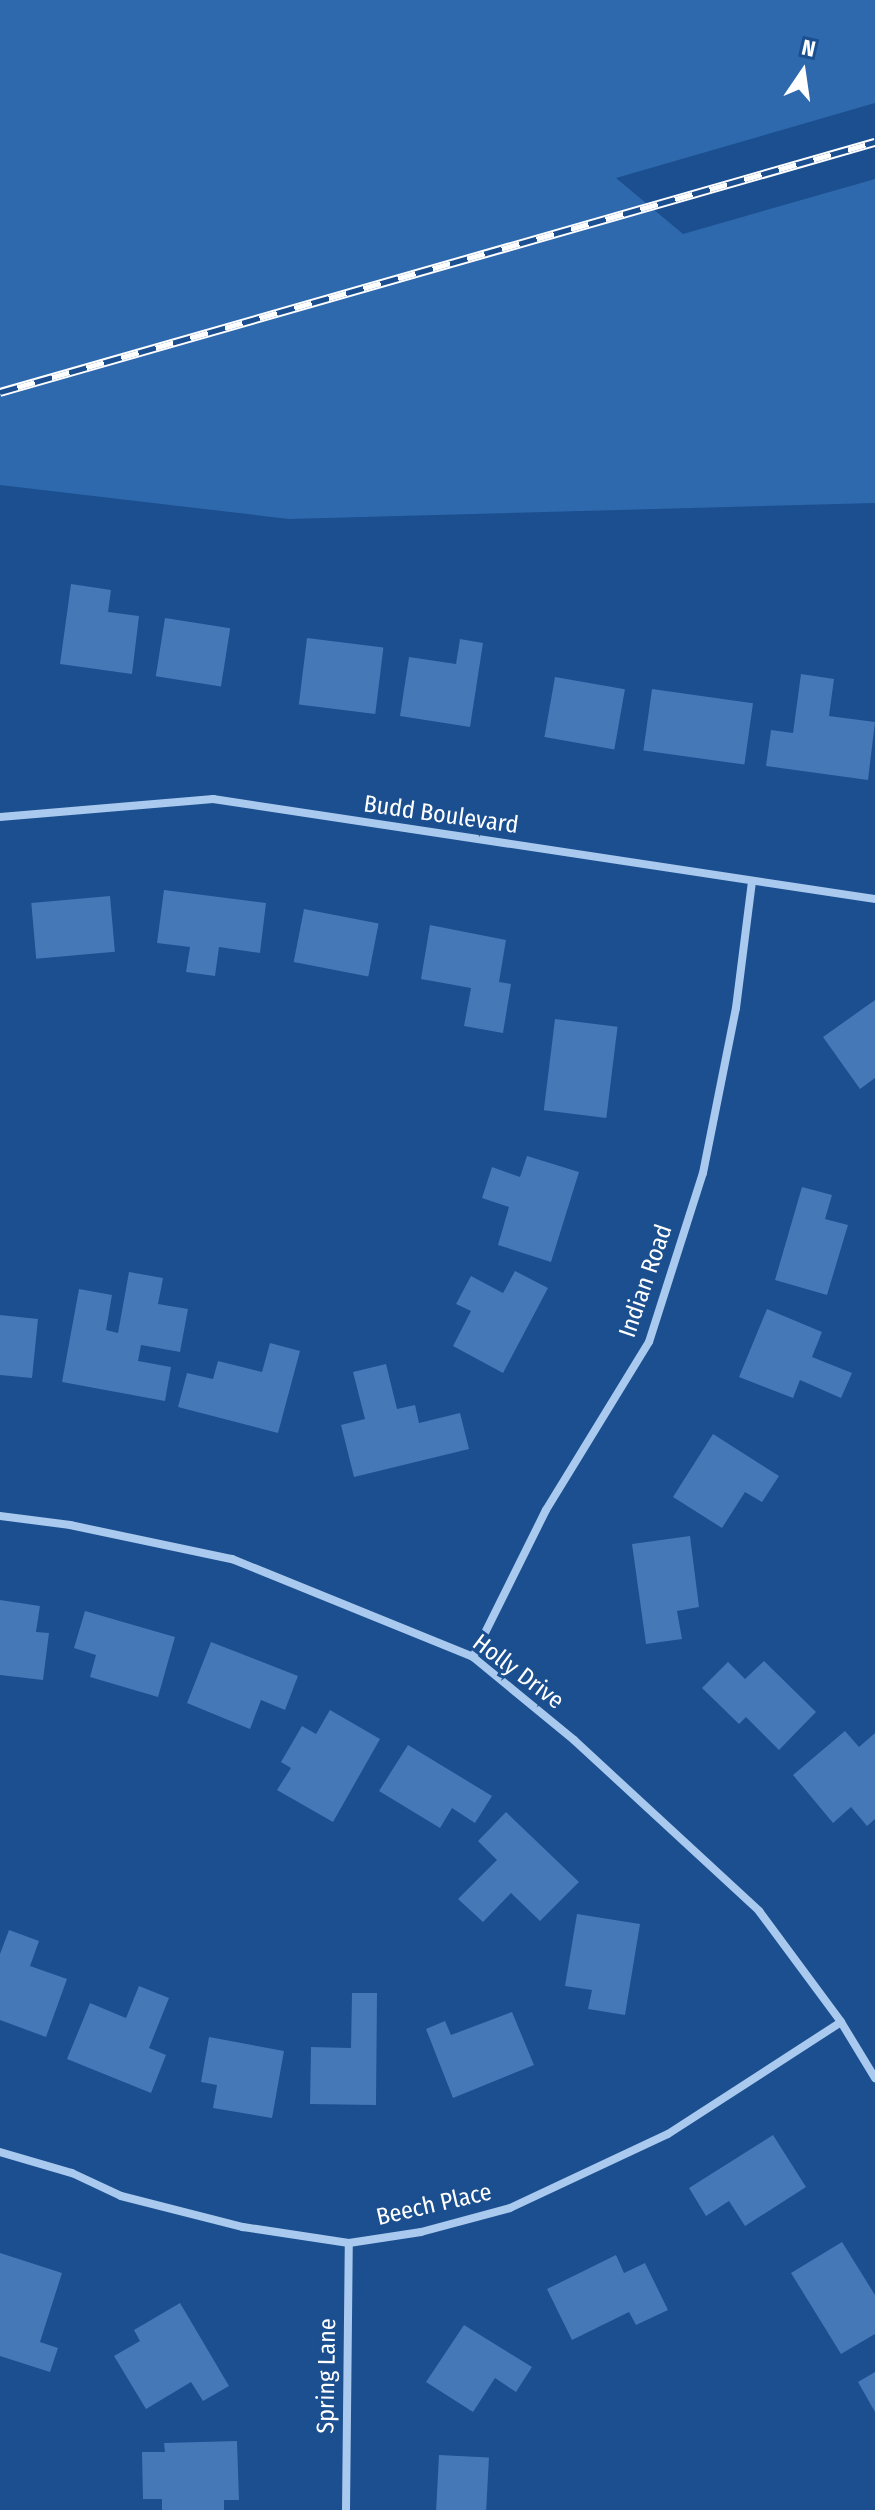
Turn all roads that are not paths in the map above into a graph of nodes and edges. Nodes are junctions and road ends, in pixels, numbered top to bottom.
1 (0, 817) edge
2 (752, 881) junction
3 (875, 899) edge
4 (0, 1516) edge
5 (473, 1657) junction
6 (841, 2022) junction
7 (875, 2078) edge
8 (0, 2152) edge
9 (349, 2243) junction
10 (346, 2510) edge

1 - 2 street, Budd Boulevard
2 - 3 street, Budd Boulevard
2 - 5 street, Indian Road
4 - 5 street, Holly Drive
5 - 6 street, Holly Drive
6 - 7 street, Holly Drive
6 - 9 street, Beech Place
8 - 9 street, Beech Place
9 - 10 street, Spring Lane

